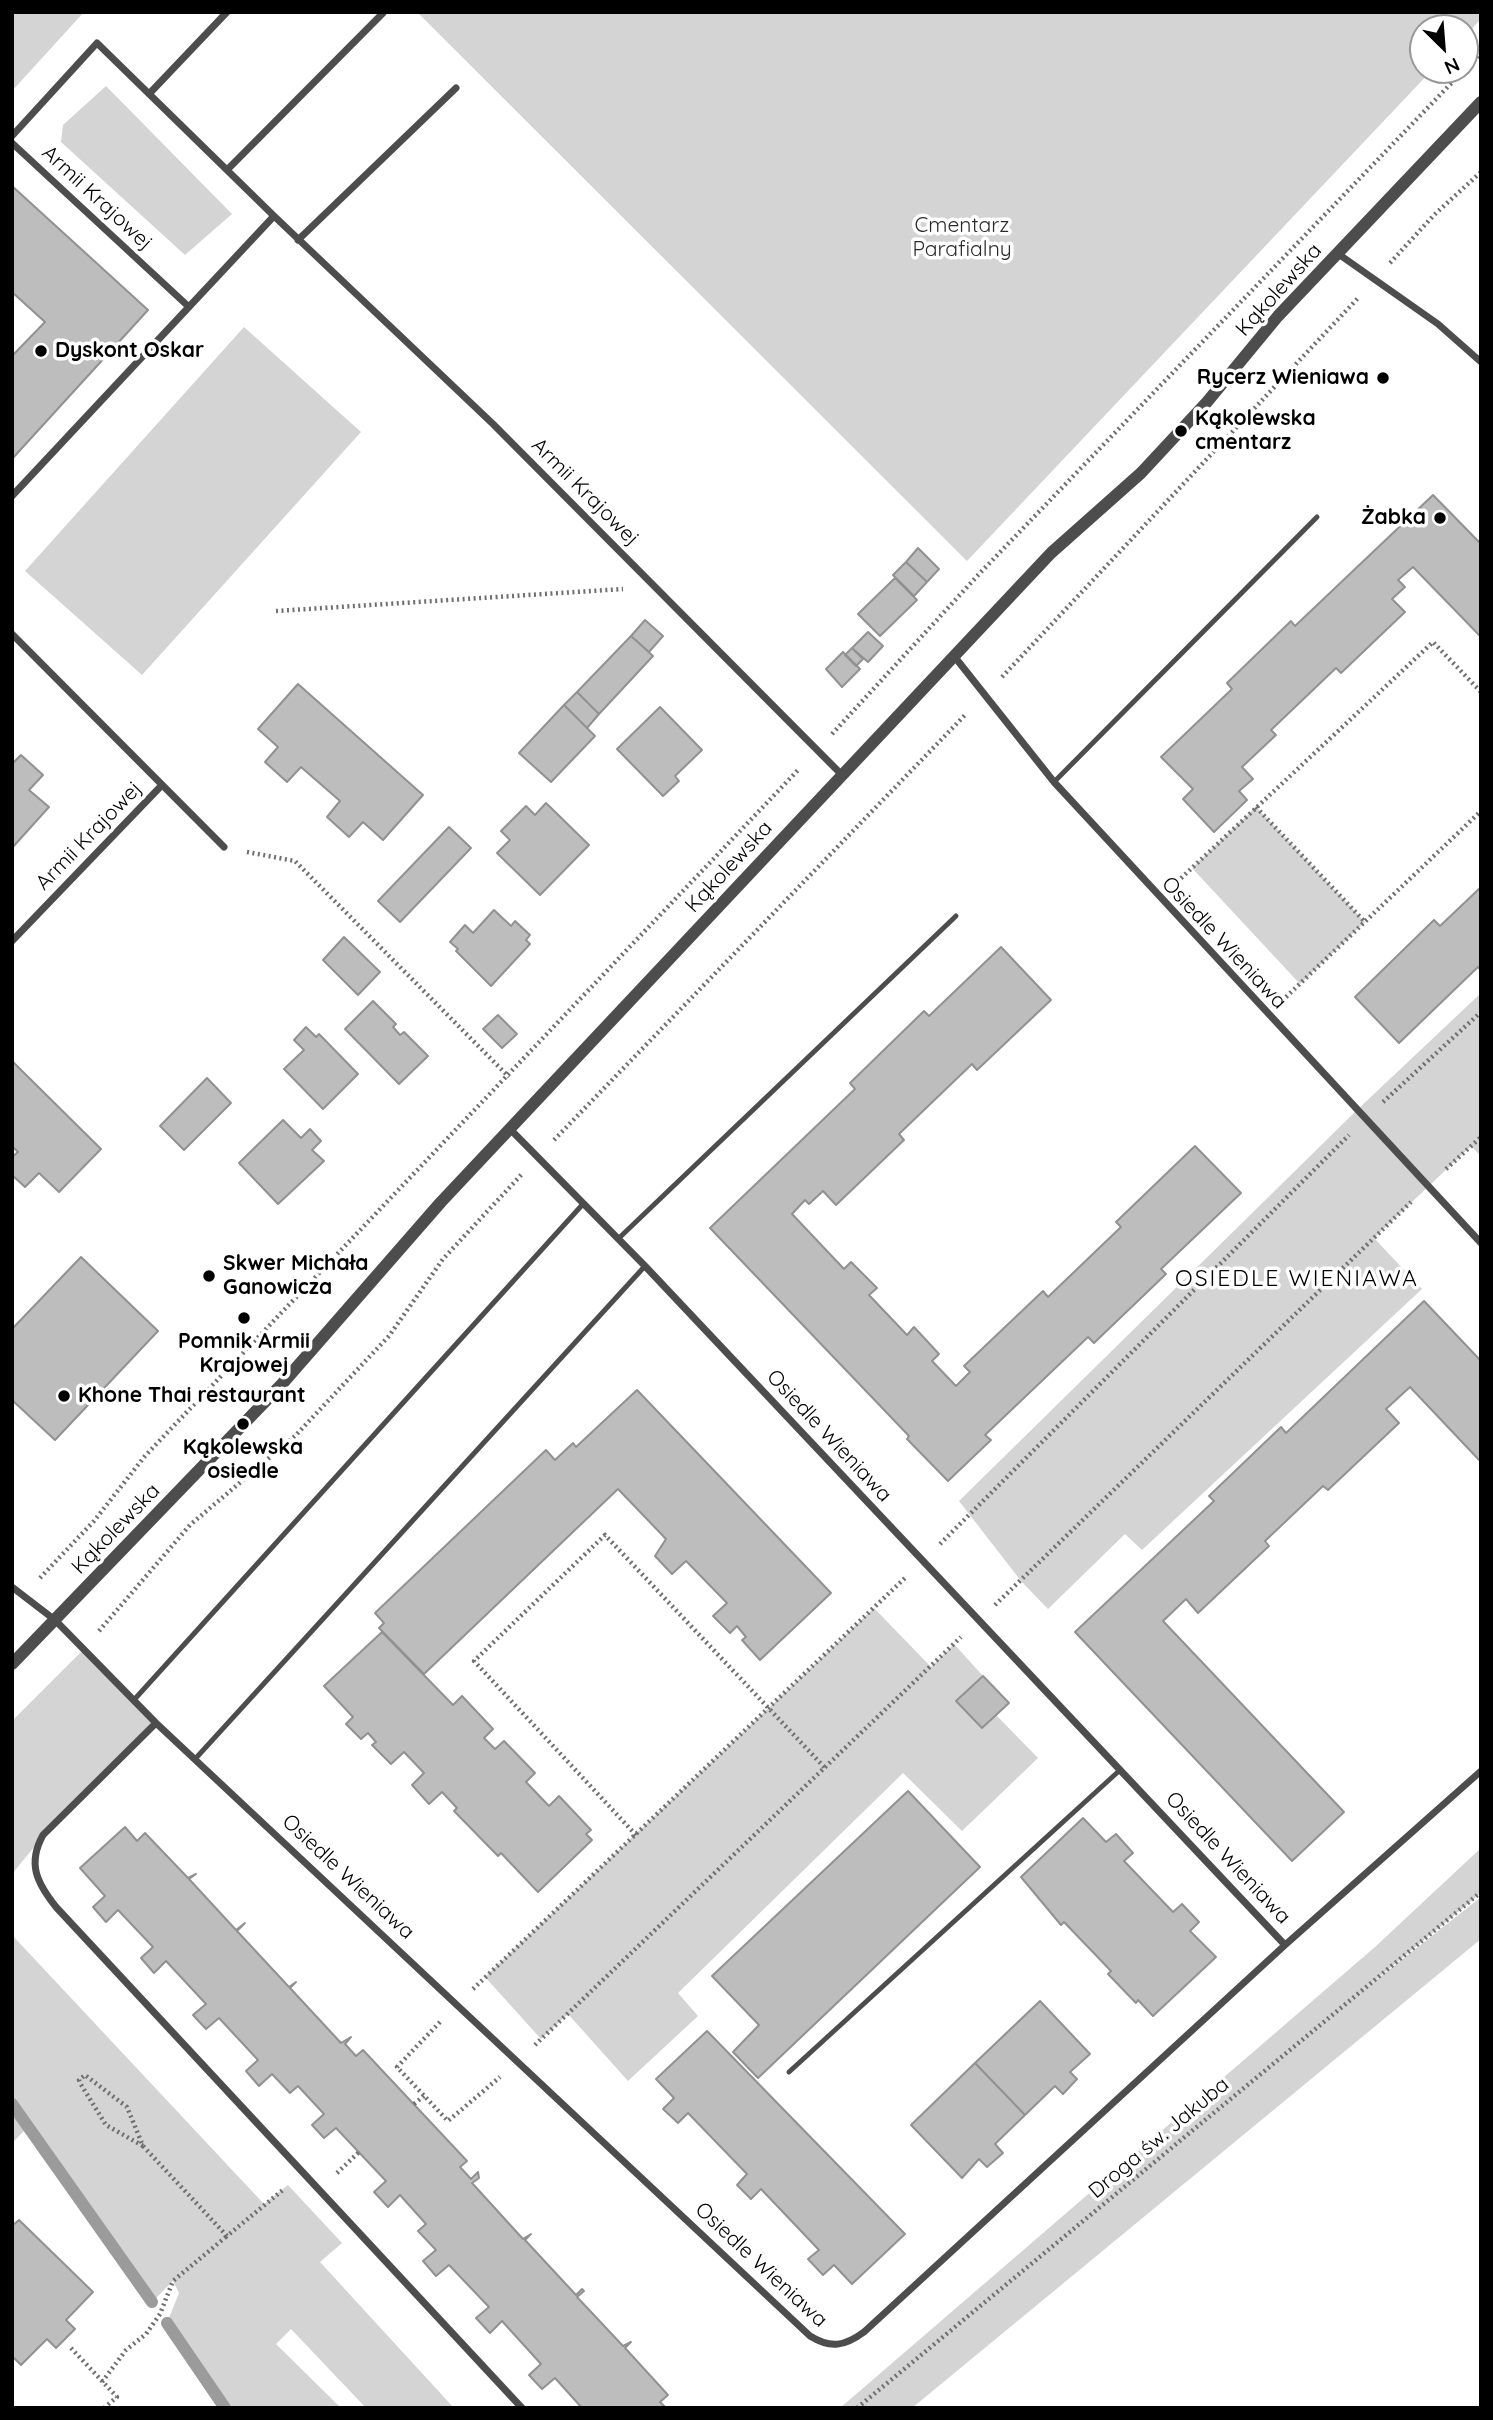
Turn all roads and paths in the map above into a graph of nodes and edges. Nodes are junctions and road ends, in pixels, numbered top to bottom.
1 (227, 12) edge
2 (383, 13) edge
3 (1452, 84) edge
4 (456, 88) dead end
5 (149, 94) junction
6 (1481, 102) edge
7 (12, 136) edge
8 (12, 143) edge
9 (227, 170) junction
10 (1481, 172) edge
11 (274, 216) junction
12 (298, 240) junction
13 (1337, 253) junction
14 (1376, 280) junction
15 (189, 307) junction
16 (1481, 362) edge
17 (12, 496) edge
18 (1317, 517) dead end
19 (631, 588) dead end
20 (275, 611) dead end
21 (12, 634) edge
22 (954, 656) junction
23 (1481, 691) edge
24 (985, 695) junction
25 (817, 750) junction
26 (842, 775) junction
27 (1054, 782) junction
28 (162, 785) junction
29 (1256, 807) junction
30 (1481, 811) edge
31 (224, 847) joint
32 (1159, 899) junction
33 (956, 916) dead end
34 (1365, 922) junction
35 (12, 941) edge
36 (1481, 1012) edge
37 (1268, 1015) junction
38 (509, 1077) junction
39 (1365, 1119) junction
40 (510, 1129) junction
41 (1481, 1137) edge
42 (538, 1156) junction
43 (1428, 1186) junction
44 (583, 1204) junction
45 (618, 1239) junction
46 (1481, 1243) edge
47 (645, 1266) junction
48 (923, 1561) junction
49 (12, 1587) edge
50 (23, 1596) junction
51 (55, 1620) junction
52 (979, 1620) junction
53 (83, 1650) junction
54 (12, 1664) edge
55 (133, 1701) junction
56 (770, 1706) junction
57 (156, 1723) junction
58 (196, 1758) junction
59 (825, 1768) junction
60 (1120, 1770) junction
61 (1481, 1771) edge
62 (636, 1835) junction
63 (1481, 1892) edge
64 (1285, 1945) junction
65 (457, 2004) junction
66 (518, 2062) junction
67 (789, 2072) dead end
68 (424, 2096) junction
69 (414, 2104) dead end
70 (143, 2146) junction
71 (303, 2172) junction
72 (227, 2236) junction
73 (71, 2348) dead end
74 (102, 2382) junction
75 (104, 2408) edge
76 (522, 2408) edge
77 (857, 2408) edge

1 - 5 street
2 - 9 street
3 - 25 path
4 - 12 street
5 - 7 street, Armii Krajowej
5 - 9 street, Armii Krajowej
6 - 13 street, Kąkolewska
8 - 15 street, Armii Krajowej
9 - 11 street, Armii Krajowej
10 - 14 path
11 - 12 street, Armii Krajowej
11 - 15 street
12 - 25 street, Armii Krajowej
13 - 14 street
13 - 22 street, Kąkolewska
14 - 16 street
14 - 24 path
15 - 17 street
18 - 27 lane
19 - 20 path
21 - 28 street, Armii Krajowej
22 - 24 street, Osiedle Wieniawa
22 - 26 street, Kąkolewska
23 - 29 path
24 - 27 street, Osiedle Wieniawa
24 - 42 path
25 - 26 street, Armii Krajowej
25 - 38 path
26 - 40 street, Kąkolewska
27 - 32 street, Osiedle Wieniawa
28 - 31 street, Armii Krajowej
28 - 35 street, Armii Krajowej
29 - 32 path
29 - 34 path
30 - 34 path
31 - 38 path
32 - 37 street, Osiedle Wieniawa
33 - 45 lane
34 - 37 path
36 - 39 path
37 - 39 street, Osiedle Wieniawa
38 - 50 path
39 - 43 street, Osiedle Wieniawa
39 - 48 path
40 - 42 street, Osiedle Wieniawa
40 - 51 street, Kąkolewska
41 - 43 path
42 - 44 street, Osiedle Wieniawa
42 - 53 path
43 - 46 street, Osiedle Wieniawa
43 - 52 path
44 - 45 street, Osiedle Wieniawa
44 - 55 lane
45 - 47 street, Osiedle Wieniawa
47 - 48 street, Osiedle Wieniawa
47 - 58 lane
48 - 52 street, Osiedle Wieniawa
48 - 56 path
49 - 50 street
50 - 51 street
51 - 53 street, Osiedle Wieniawa
51 - 54 street, Kąkolewska
52 - 59 path
52 - 60 street, Osiedle Wieniawa
53 - 55 street, Osiedle Wieniawa
55 - 57 street, Osiedle Wieniawa
56 - 59 path
56 - 62 path
56 - 62 path
57 - 58 street, Osiedle Wieniawa
57 - 71 street
58 - 65 street, Osiedle Wieniawa
59 - 66 path
60 - 64 street, Osiedle Wieniawa
60 - 67 lane
61 - 64 street
62 - 65 path
63 - 77 path, Droga św. Jakuba
64 - 66 street, Osiedle Wieniawa
65 - 66 street, Osiedle Wieniawa
65 - 68 path
66 - 68 path
68 - 69 path
70 - 70 path
70 - 72 path
71 - 72 path
71 - 76 street
72 - 74 path
73 - 74 path
74 - 75 path

